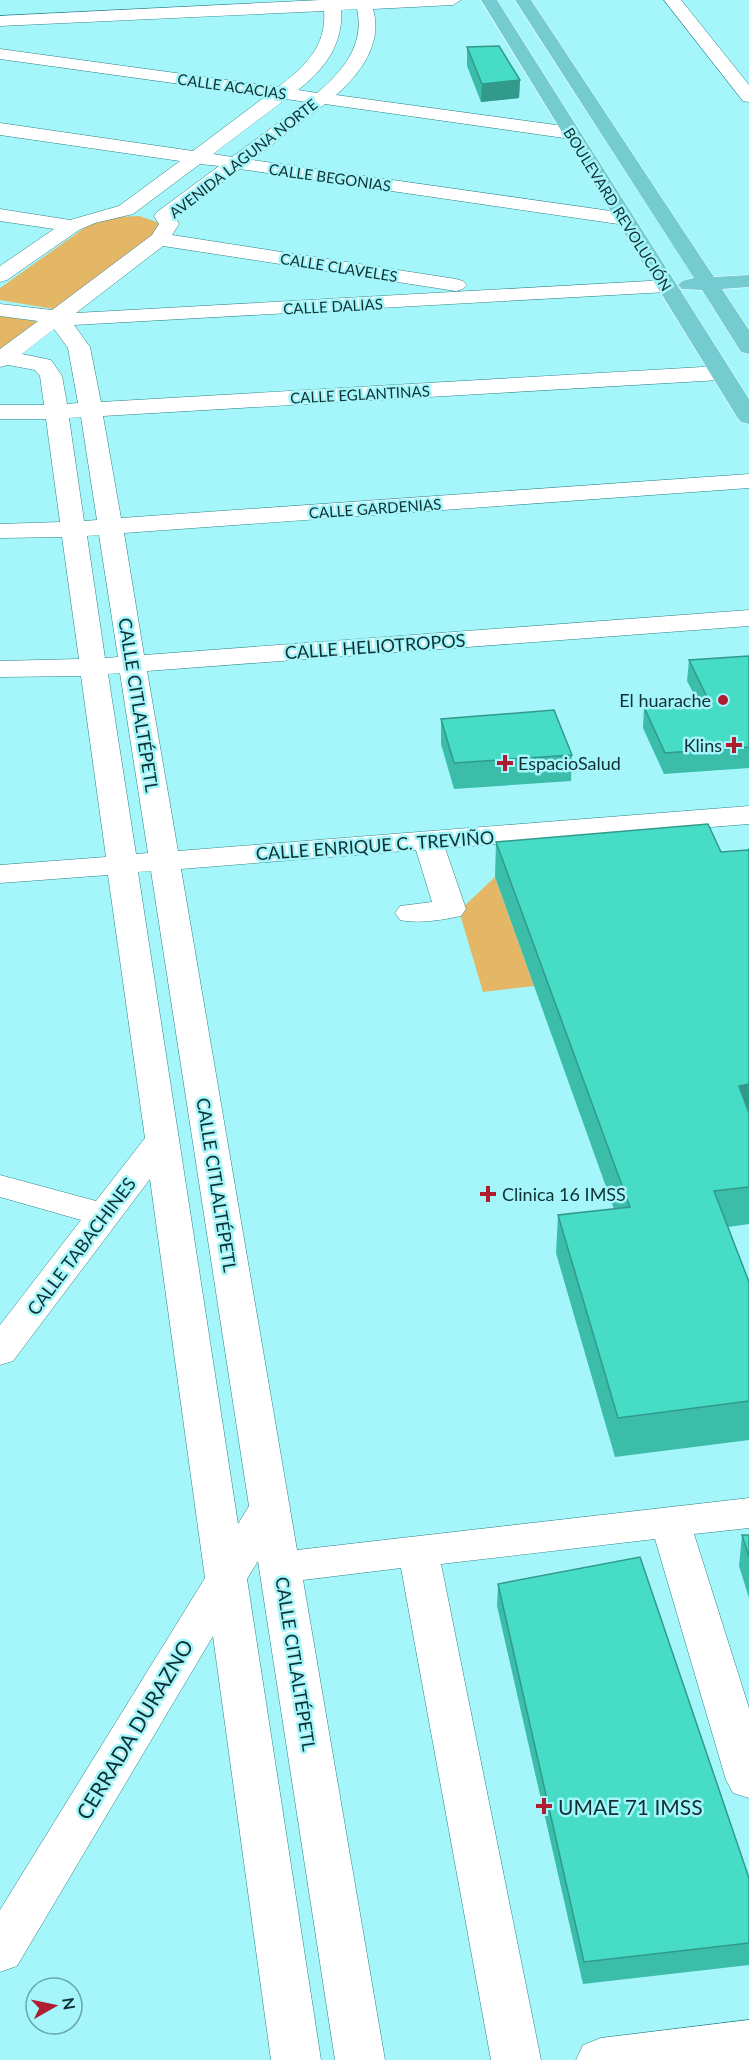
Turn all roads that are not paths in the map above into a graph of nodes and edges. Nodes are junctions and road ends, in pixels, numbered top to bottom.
1 (186, 0) edge
2 (453, 0) edge
3 (489, 0) edge
4 (523, 0) edge
5 (672, 0) edge
6 (363, 2) edge
7 (331, 3) edge
8 (0, 8) edge
9 (0, 21) edge
10 (0, 54) edge
11 (749, 66) edge
12 (725, 67) junction
13 (284, 93) junction
14 (749, 97) edge
15 (321, 98) junction
16 (0, 129) edge
17 (571, 133) junction
18 (197, 158) junction
19 (236, 163) junction
20 (126, 210) junction
21 (0, 215) edge
22 (164, 216) junction
23 (625, 219) junction
24 (72, 226) junction
25 (159, 239) junction
26 (0, 276) edge
27 (749, 281) edge
28 (708, 284) junction
29 (667, 286) junction
30 (520, 295) junction
31 (0, 310) edge
32 (56, 317) junction
33 (749, 346) edge
34 (2, 359) edge
35 (720, 373) junction
36 (91, 410) junction
37 (0, 412) edge
38 (56, 412) junction
39 (749, 417) edge
40 (749, 481) edge
41 (110, 526) junction
42 (74, 529) junction
43 (0, 531) edge
44 (749, 618) edge
45 (132, 664) junction
46 (94, 666) junction
47 (0, 669) edge
48 (749, 815) edge
49 (428, 841) junction
50 (164, 861) junction
51 (123, 865) junction
52 (0, 874) edge
53 (411, 913) dead end
54 (162, 1140) junction
55 (0, 1186) edge
56 (106, 1215) junction
57 (0, 1352) edge
58 (270, 1506) junction
59 (749, 1513) edge
60 (670, 1522) junction
61 (418, 1551) junction
62 (280, 1567) junction
63 (226, 1577) junction
64 (749, 1780) edge
65 (0, 1952) edge
66 (749, 2042) edge
67 (296, 2060) edge
68 (360, 2060) edge
69 (516, 2060) edge
70 (601, 2060) edge

1 - 8 street
2 - 6 street
3 - 17 main road, BOULEVARD REVOLUCIÓN
4 - 28 main road
5 - 12 street
6 - 7 street
6 - 15 street, AVENIDA LAGUNA NORTE
7 - 9 street
7 - 13 street, AVENIDA LAGUNA NORTE
10 - 13 street, CALLE ACACIAS
11 - 12 street
12 - 14 street
13 - 15 street, CALLE ACACIAS
13 - 18 street, AVENIDA LAGUNA NORTE
15 - 17 street, CALLE ACACIAS
15 - 19 street, AVENIDA LAGUNA NORTE
16 - 18 street, CALLE BEGONIAS
17 - 23 main road, BOULEVARD REVOLUCIÓN
18 - 19 street, CALLE BEGONIAS
18 - 20 street, AVENIDA LAGUNA NORTE
19 - 22 street, AVENIDA LAGUNA NORTE
19 - 23 street, CALLE BEGONIAS
20 - 22 street
20 - 24 street, AVENIDA LAGUNA NORTE
21 - 24 street
22 - 25 street, AVENIDA LAGUNA NORTE
23 - 29 main road, BOULEVARD REVOLUCIÓN
24 - 26 street, AVENIDA LAGUNA NORTE
25 - 30 street, CALLE CLAVELES
25 - 32 street, AVENIDA LAGUNA NORTE
27 - 28 main road
28 - 29 main road
28 - 33 main road
29 - 30 street, CALLE DALIAS
29 - 35 main road, BOULEVARD REVOLUCIÓN
30 - 32 street, CALLE DALIAS
31 - 32 street, CALLE DALIAS
32 - 34 street, AVENIDA LAGUNA NORTE
32 - 36 street, CALLE CITLALTÉPETL
34 - 38 street
35 - 36 street, CALLE EGLANTINAS
35 - 39 main road, BOULEVARD REVOLUCIÓN
36 - 38 street, CALLE EGLANTINAS
36 - 41 street, CALLE CITLALTÉPETL
37 - 38 street, CALLE EGLANTINAS
38 - 42 street
40 - 41 street, CALLE GARDENIAS
41 - 42 street, CALLE GARDENIAS
41 - 45 street, CALLE CITLALTÉPETL
42 - 43 street, CALLE GARDENIAS
42 - 46 street
44 - 45 street, CALLE HELIOTROPOS
45 - 46 street, CALLE HELIOTROPOS
45 - 50 street, CALLE CITLALTÉPETL
46 - 47 street, CALLE HELIOTROPOS
46 - 51 street
48 - 49 street, CALLE ENRIQUE C. TREVIÑO
49 - 50 street, CALLE ENRIQUE C. TREVIÑO
49 - 53 street
50 - 51 street, CALLE ENRIQUE C. TREVIÑO
50 - 58 street, CALLE CITLALTÉPETL
51 - 52 street, CALLE ENRIQUE C. TREVIÑO
51 - 54 street
54 - 56 street, CALLE TABACHINES
54 - 63 street
55 - 56 street
56 - 57 street, CALLE TABACHINES
58 - 62 street, CALLE CITLALTÉPETL
58 - 63 street, CERRADA DURAZNO
59 - 60 street
60 - 61 street
60 - 64 street
61 - 62 street
61 - 69 street
62 - 68 street, CALLE CITLALTÉPETL
63 - 65 street, CERRADA DURAZNO
63 - 67 street
66 - 70 street

